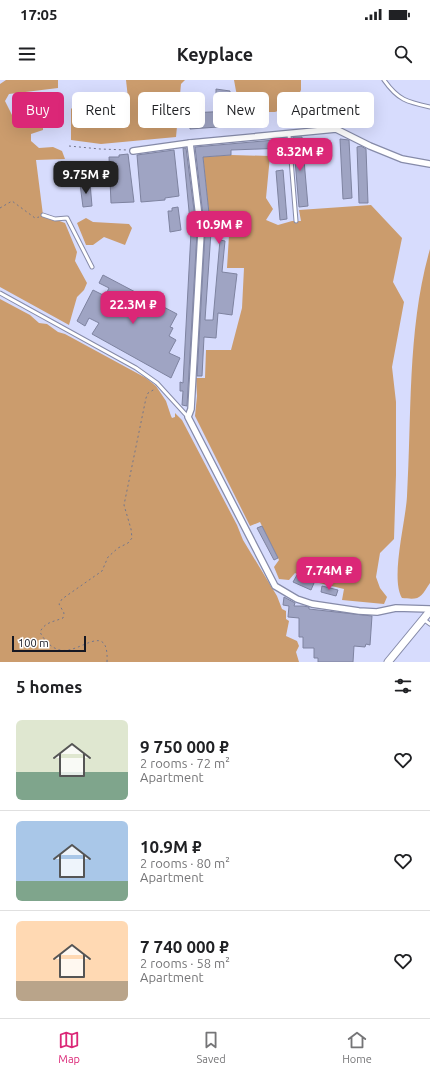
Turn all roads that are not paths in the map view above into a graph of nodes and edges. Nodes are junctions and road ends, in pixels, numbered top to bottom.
1 (384, 80) edge
2 (430, 107) edge
3 (289, 135) junction
4 (190, 143) junction
5 (133, 150) road end
6 (430, 164) edge
7 (43, 215) road end
8 (296, 221) dead end
9 (92, 267) dead end
10 (0, 292) edge
11 (188, 417) junction
12 (430, 610) edge
13 (423, 619) junction
14 (430, 624) edge
15 (388, 662) edge

1 - 2 lane
3 - 4 street
3 - 6 street
3 - 8 lane
4 - 5 street
4 - 11 street
7 - 9 lane
10 - 11 lane
11 - 12 street
12 - 13 street
13 - 14 lane
13 - 15 street

